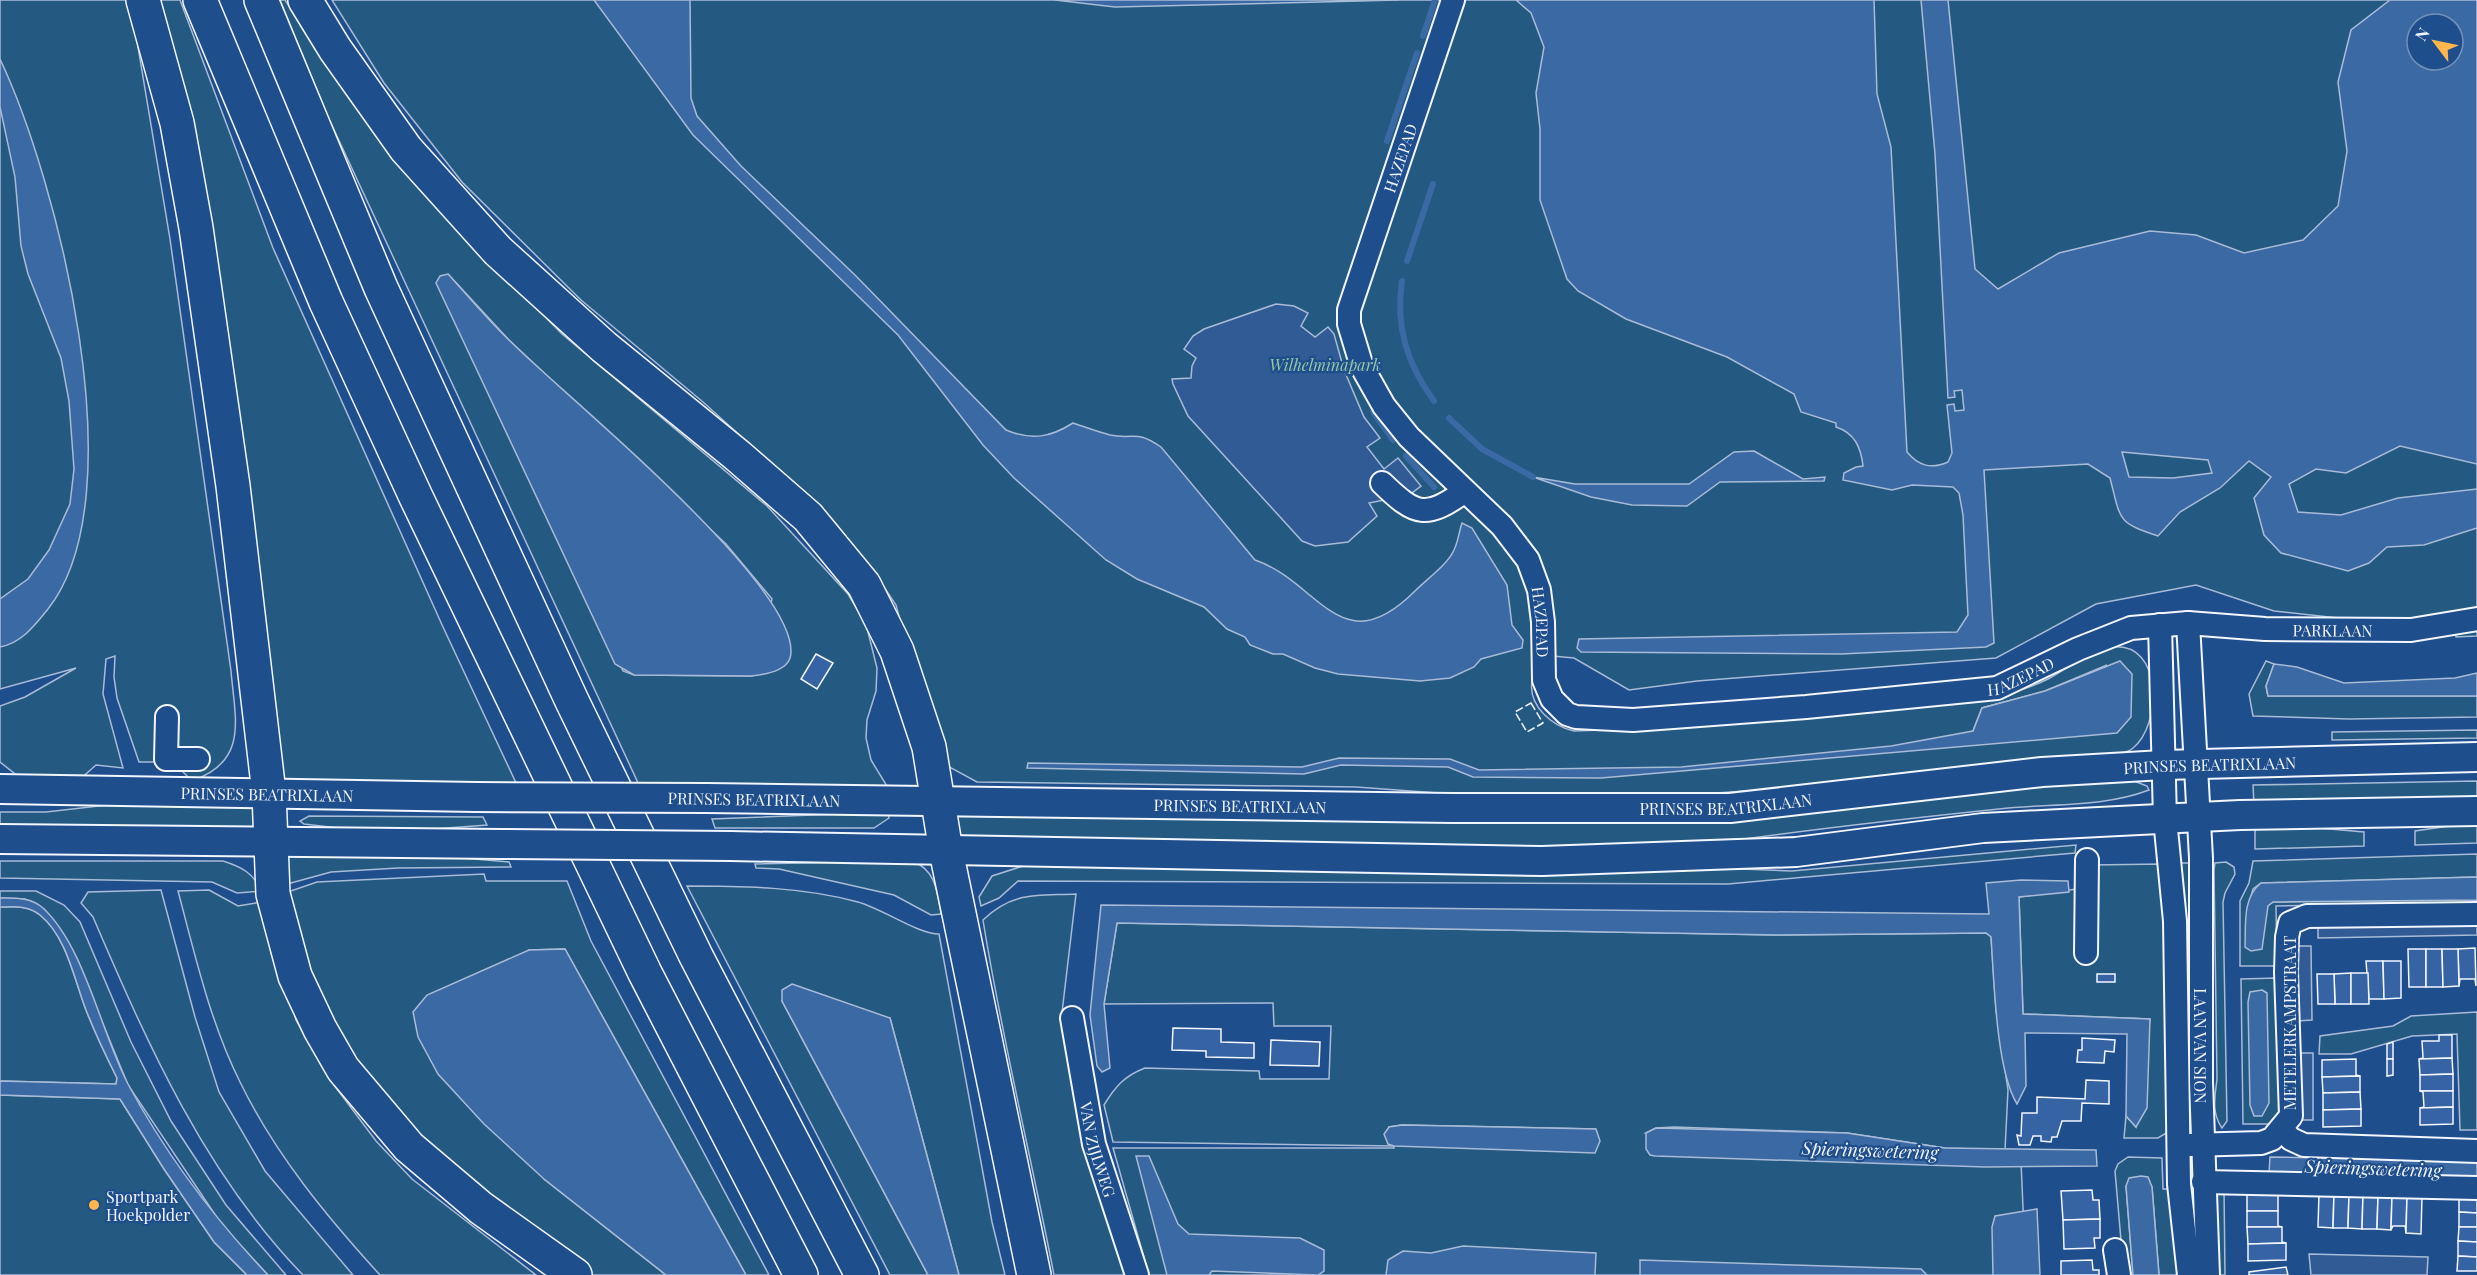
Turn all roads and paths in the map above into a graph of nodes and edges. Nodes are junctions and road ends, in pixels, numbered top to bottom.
1 (143, 0) edge
2 (200, 0) edge
3 (261, 0) edge
4 (305, 0) edge
5 (1454, 0) edge
6 (1382, 483) dead end
7 (1466, 491) junction
8 (2477, 618) edge
9 (2188, 623) junction
10 (2160, 626) junction
11 (166, 717) dead end
12 (2477, 757) edge
13 (198, 759) dead end
14 (2163, 765) junction
15 (2194, 765) junction
16 (2, 787) edge
17 (268, 792) junction
18 (938, 801) junction
19 (2477, 811) edge
20 (2199, 817) junction
21 (2165, 819) junction
22 (0, 839) edge
23 (272, 843) junction
24 (946, 851) junction
25 (2087, 860) dead end
26 (2477, 914) edge
27 (2086, 953) dead end
28 (1072, 1018) dead end
29 (2282, 1130) junction
30 (2203, 1143) junction
31 (2178, 1146) junction
32 (2477, 1151) edge
33 (2203, 1182) junction
34 (2477, 1188) edge
35 (2115, 1250) dead end
36 (575, 1275) edge
37 (801, 1275) edge
38 (862, 1275) edge
39 (1034, 1275) edge
40 (1137, 1275) edge
41 (2119, 1275) edge
42 (2189, 1275) edge
43 (2208, 1275) edge

1 - 17 highway
2 - 37 highway
3 - 38 highway
4 - 18 highway
5 - 7 street, HAZEPAD
6 - 7 street
7 - 10 street, HAZEPAD
8 - 9 street, PARKLAAN
9 - 10 street, HAZEPAD
9 - 15 street
10 - 14 street
11 - 13 street
12 - 15 main road, PRINSES BEATRIXLAAN
14 - 15 main road, PRINSES BEATRIXLAAN
14 - 18 main road, PRINSES BEATRIXLAAN
14 - 21 street, LAAN VAN SION
15 - 20 street, LAAN VAN SION
16 - 17 main road, PRINSES BEATRIXLAAN
17 - 18 main road, PRINSES BEATRIXLAAN, bridge
17 - 23 highway
18 - 24 highway
19 - 20 main road
20 - 21 main road
20 - 30 street, LAAN VAN SION
21 - 24 main road
21 - 31 street, LAAN VAN SION
22 - 23 main road
23 - 24 main road, bridge
23 - 36 highway
24 - 39 highway
25 - 27 street
26 - 29 street, METELERKAMPSTRAAT
28 - 40 street, VAN ZIJLWEG
29 - 30 street
29 - 32 street
30 - 31 street
30 - 33 street, LAAN VAN SION
31 - 42 street, LAAN VAN SION
33 - 34 street
33 - 43 street, LAAN VAN SION
35 - 41 street

